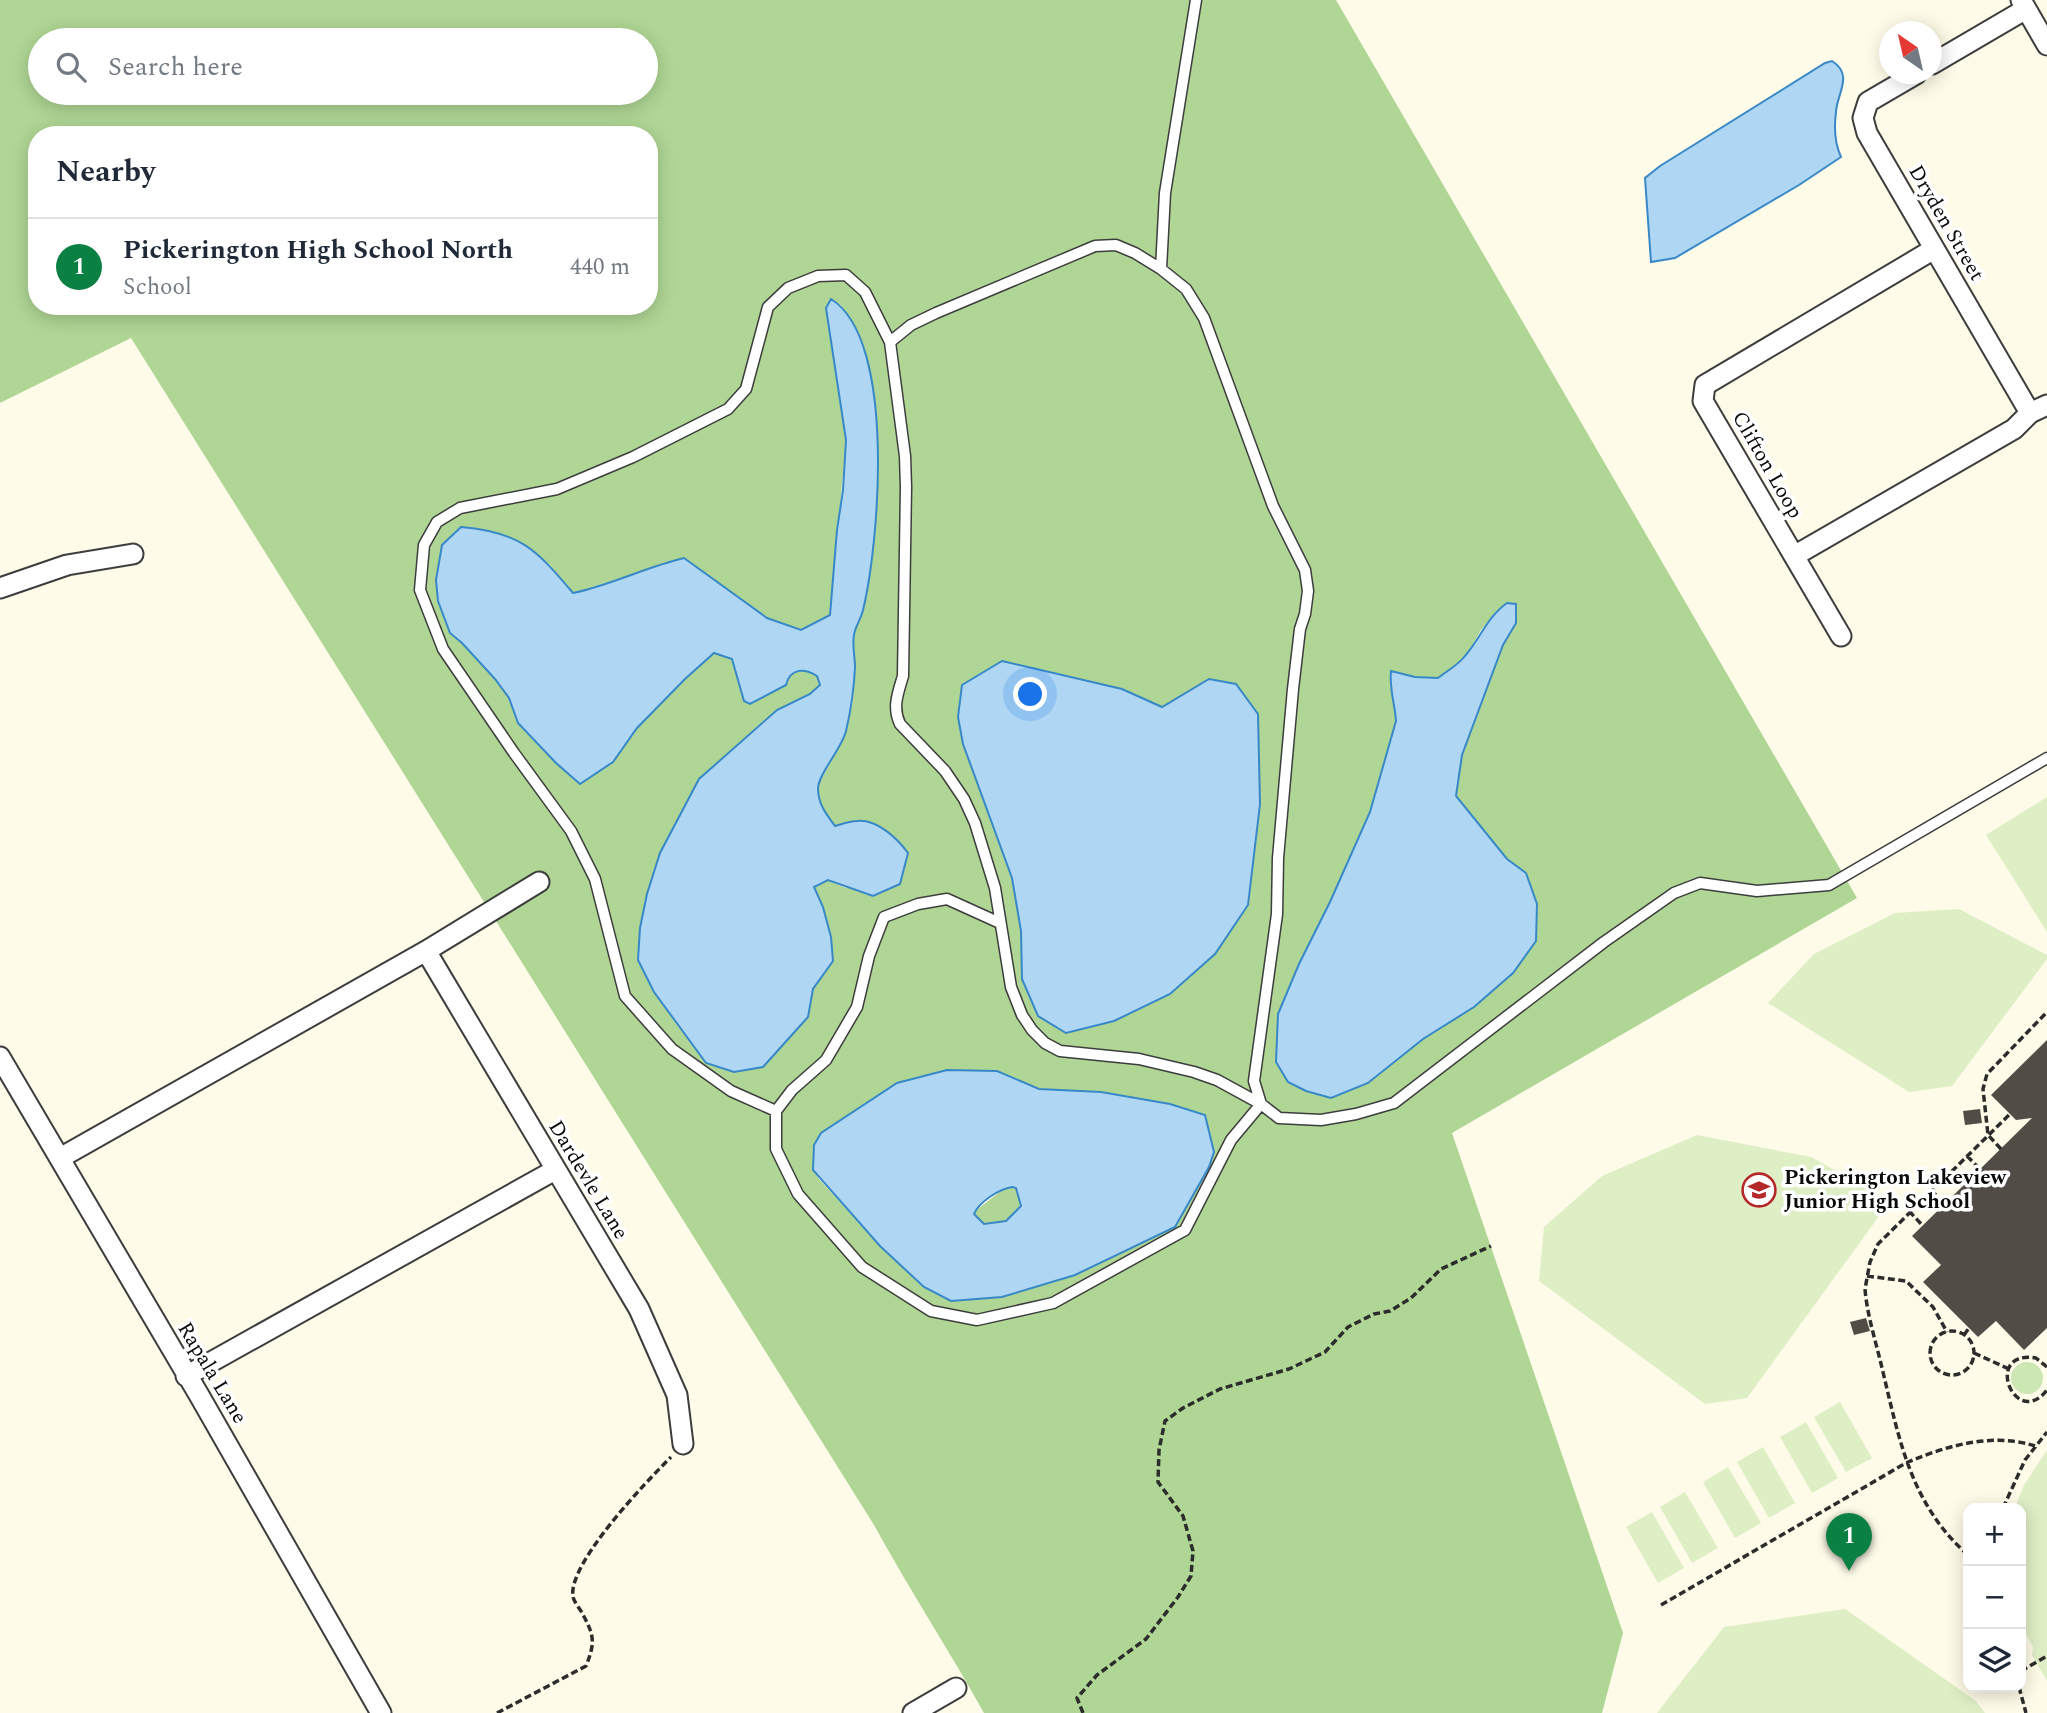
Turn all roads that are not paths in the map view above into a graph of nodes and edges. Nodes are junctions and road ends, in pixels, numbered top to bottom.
1 (1196, 0) edge
2 (2024, 5) edge
3 (2047, 45) edge
4 (1942, 57) edge
5 (1899, 84) edge
6 (1934, 248) junction
7 (1161, 269) junction
8 (890, 342) junction
9 (2038, 409) edge
10 (133, 554) dead end
11 (1794, 556) junction
12 (0, 588) edge
13 (1841, 636) dead end
14 (2047, 758) edge
15 (539, 883) dead end
16 (1000, 923) junction
17 (426, 951) junction
18 (0, 1057) edge
19 (1261, 1104) junction
20 (776, 1111) junction
21 (60, 1158) junction
22 (555, 1170) junction
23 (186, 1376) junction
24 (684, 1444) road end
25 (956, 1688) dead end
26 (381, 1713) edge
27 (913, 1713) edge

1 - 7 lane
2 - 3 street
2 - 4 street
5 - 6 street, Dryden Street
6 - 9 street, Dryden Street
6 - 11 street, Clifton Loop
7 - 8 lane
7 - 19 lane
8 - 16 lane
8 - 20 lane
9 - 11 street
10 - 12 street
11 - 13 street
14 - 19 lane
15 - 17 street
16 - 19 lane
16 - 20 lane
17 - 21 street
17 - 22 street, Dardevle Lane
18 - 21 street, Rapala Lane
19 - 20 lane
21 - 23 street, Rapala Lane
22 - 23 street
22 - 24 street, Dardevle Lane
23 - 26 street, Rapala Lane
25 - 27 street

